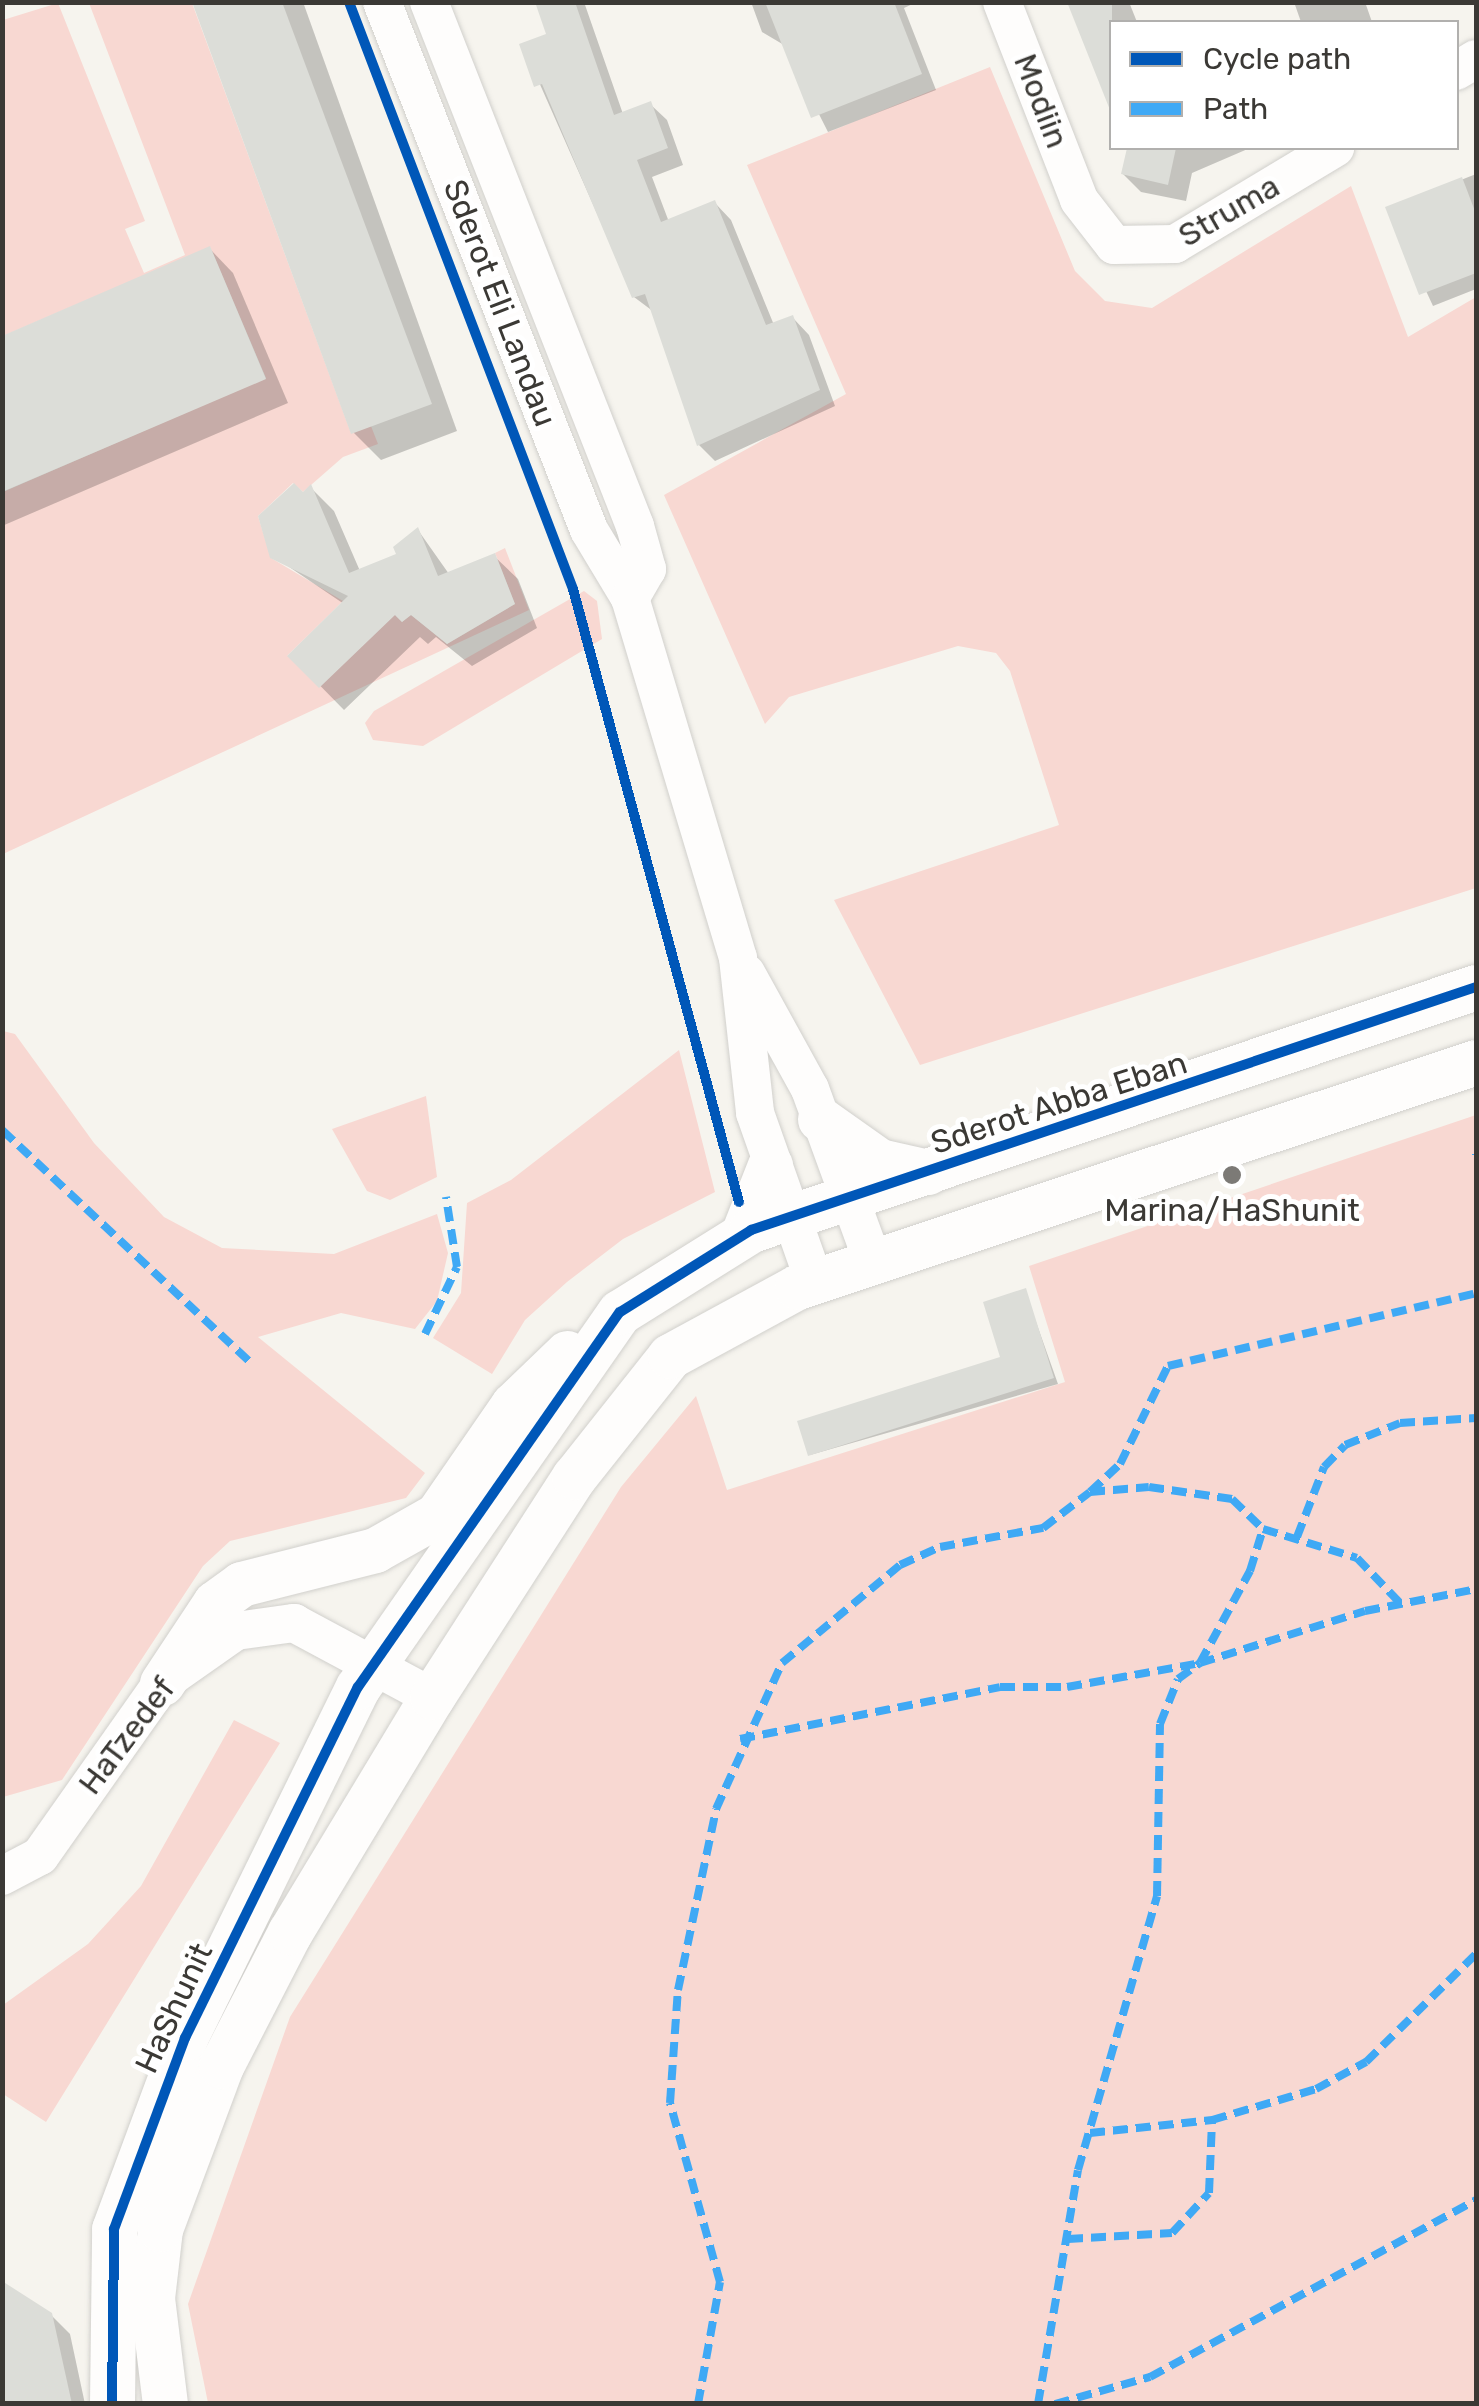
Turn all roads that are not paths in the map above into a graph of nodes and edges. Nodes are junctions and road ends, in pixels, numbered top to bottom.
1 (382, 2) edge
2 (429, 2) edge
3 (1002, 2) edge
4 (1332, 150) edge
5 (1080, 200) joint
6 (630, 598) junction
7 (738, 958) junction
8 (1476, 987) edge
9 (1476, 1062) edge
10 (820, 1119) junction
11 (770, 1165) junction
12 (930, 1172) junction
13 (848, 1196) junction
14 (790, 1220) junction
15 (743, 1234) junction
16 (874, 1262) junction
17 (814, 1281) junction
18 (620, 1312) junction
19 (378, 1662) junction
20 (162, 1683) junction
21 (432, 1697) junction
22 (2, 1876) edge
23 (112, 2404) edge
24 (164, 2404) edge

1 - 6 street, Sderot Eli Landau
2 - 6 street, Sderot Eli Landau
3 - 5 street, Modiin
4 - 5 street, Struma
6 - 7 street, Sderot Eli Landau
7 - 10 street, Sderot Eli Landau
7 - 11 street, Sderot Eli Landau
8 - 12 street, Sderot Abba Eban
9 - 16 street
10 - 12 street
10 - 13 street, Sderot Eli Landau
11 - 14 street, Sderot Eli Landau
11 - 15 street
12 - 13 street, Sderot Abba Eban
13 - 14 street, Sderot Abba Eban
13 - 16 street, Sderot Eli Landau
14 - 15 street, Sderot Abba Eban
14 - 17 street, Sderot Eli Landau
15 - 18 street, Sderot Abba Eban
16 - 17 street
17 - 21 street
18 - 19 street, Sderot Abba Eban
18 - 20 street
19 - 20 street, HaTzedef
19 - 21 street, HaTzedef
19 - 23 street, HaShunit
20 - 22 street, HaTzedef
21 - 24 street, HaShunit

